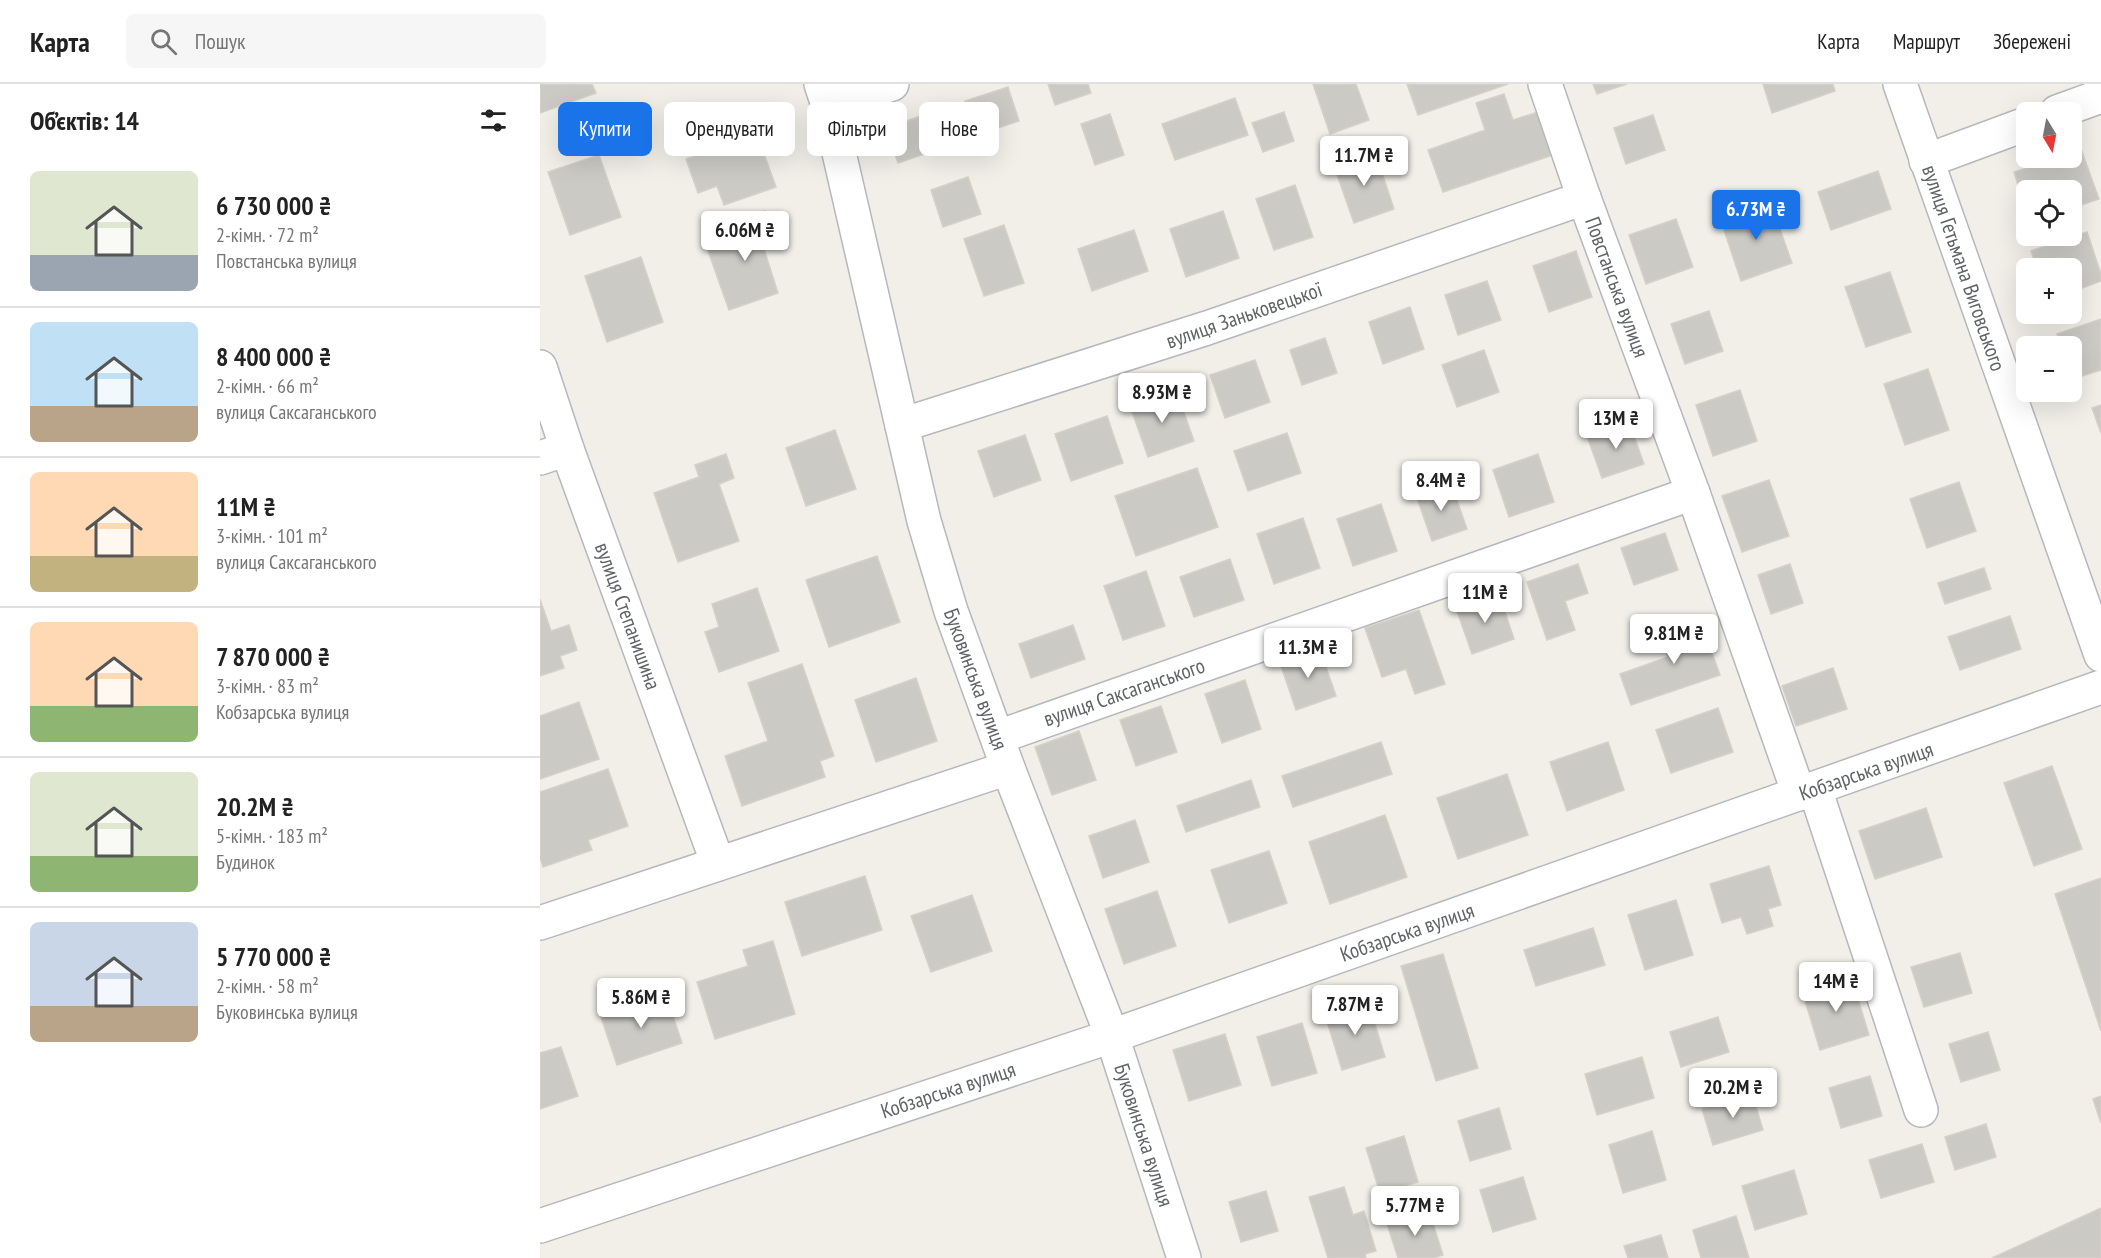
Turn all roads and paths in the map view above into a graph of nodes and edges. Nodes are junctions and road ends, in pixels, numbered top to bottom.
1 (892, 84) edge
2 (1545, 84) edge
3 (1900, 84) edge
4 (825, 95) edge
5 (2101, 96) edge
6 (2082, 103) edge
7 (2016, 128) edge
8 (1926, 161) junction
9 (1584, 198) junction
10 (540, 367) edge
11 (902, 425) junction
12 (554, 453) edge
13 (1693, 493) junction
14 (2101, 656) edge
15 (2101, 687) edge
16 (998, 737) junction
17 (1008, 768) junction
18 (1807, 792) junction
19 (718, 864) junction
20 (540, 923) edge
21 (1112, 1036) junction
22 (1921, 1110) dead end
23 (540, 1226) edge
24 (1184, 1258) edge

1 - 4 street
2 - 9 street, Повстанська вулиця
3 - 8 street, вулиця Гетьмана Виговського
4 - 11 street, Буковинська вулиця
5 - 6 street
7 - 8 street
8 - 14 street, вулиця Гетьмана Виговського
9 - 11 street, вулиця Заньковецької
9 - 13 street, Повстанська вулиця
10 - 12 street, вулиця Степанишина
11 - 16 street, Буковинська вулиця
12 - 19 street, вулиця Степанишина
13 - 16 street, вулиця Саксаганського
13 - 18 street, Повстанська вулиця
15 - 18 street, Кобзарська вулиця
16 - 17 street, Буковинська вулиця
17 - 19 street
17 - 21 street, Буковинська вулиця
18 - 21 street, Кобзарська вулиця
18 - 22 street, Повстанська вулиця
19 - 20 street
21 - 23 street, Кобзарська вулиця
21 - 24 street, Буковинська вулиця

